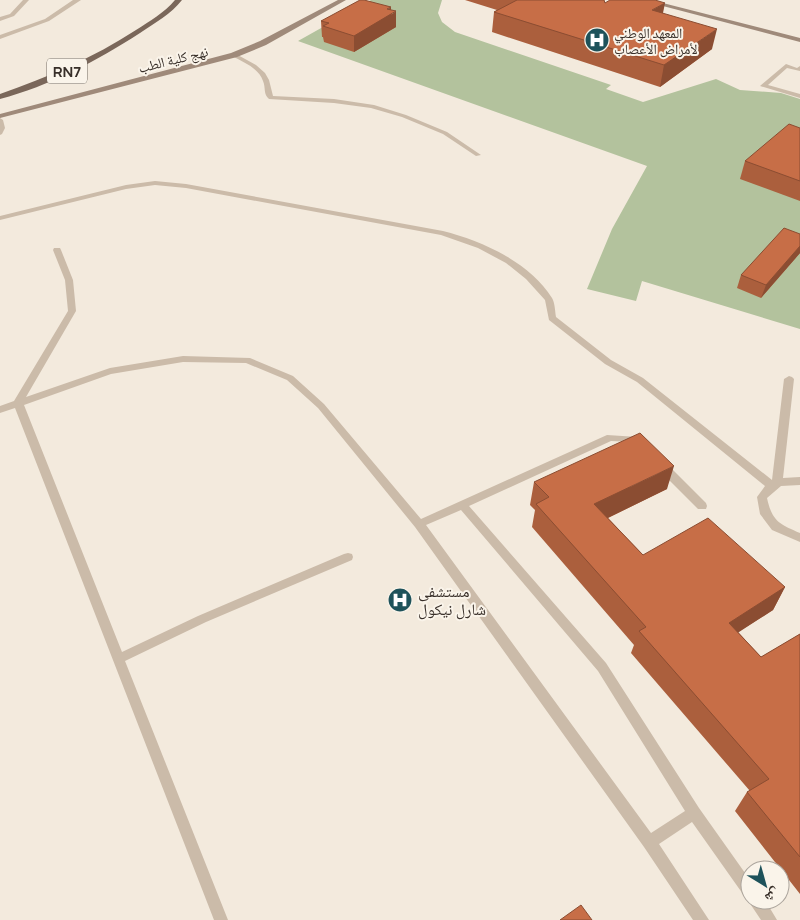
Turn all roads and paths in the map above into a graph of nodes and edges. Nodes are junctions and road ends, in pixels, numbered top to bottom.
1 (26, 0) edge
2 (78, 0) edge
3 (179, 0) edge
4 (343, 0) edge
5 (643, 0) edge
6 (0, 19) edge
7 (0, 37) edge
8 (130, 37) junction
9 (800, 40) edge
10 (234, 55) junction
11 (800, 68) edge
12 (0, 89) edge
13 (800, 96) edge
14 (0, 97) edge
15 (0, 118) edge
16 (0, 133) edge
17 (478, 155) dead end
18 (0, 218) edge
19 (57, 250) dead end
20 (789, 379) dead end
21 (0, 401) edge
22 (18, 403) junction
23 (0, 410) edge
24 (800, 481) edge
25 (774, 484) junction
26 (462, 504) junction
27 (702, 506) dead end
28 (418, 524) junction
29 (800, 538) edge
30 (348, 557) dead end
31 (118, 659) junction
32 (694, 813) junction
33 (649, 842) junction
34 (740, 878) edge
35 (221, 920) edge
36 (702, 920) edge

1 - 6 lane
2 - 7 street
3 - 8 main road, RN7
4 - 10 street, نهج كلية الطب
5 - 9 street
8 - 12 main road, RN7
8 - 14 main road, RN7
10 - 15 street, نهج كلية الطب
10 - 17 lane
11 - 13 lane
15 - 16 lane
18 - 25 lane
19 - 22 lane
20 - 25 lane
21 - 22 lane
22 - 23 lane
22 - 28 lane
22 - 31 lane
24 - 25 lane
25 - 29 lane
26 - 27 lane
26 - 28 lane
26 - 32 lane
28 - 33 lane
30 - 31 lane
31 - 35 lane
32 - 33 lane
32 - 34 lane
33 - 36 lane

